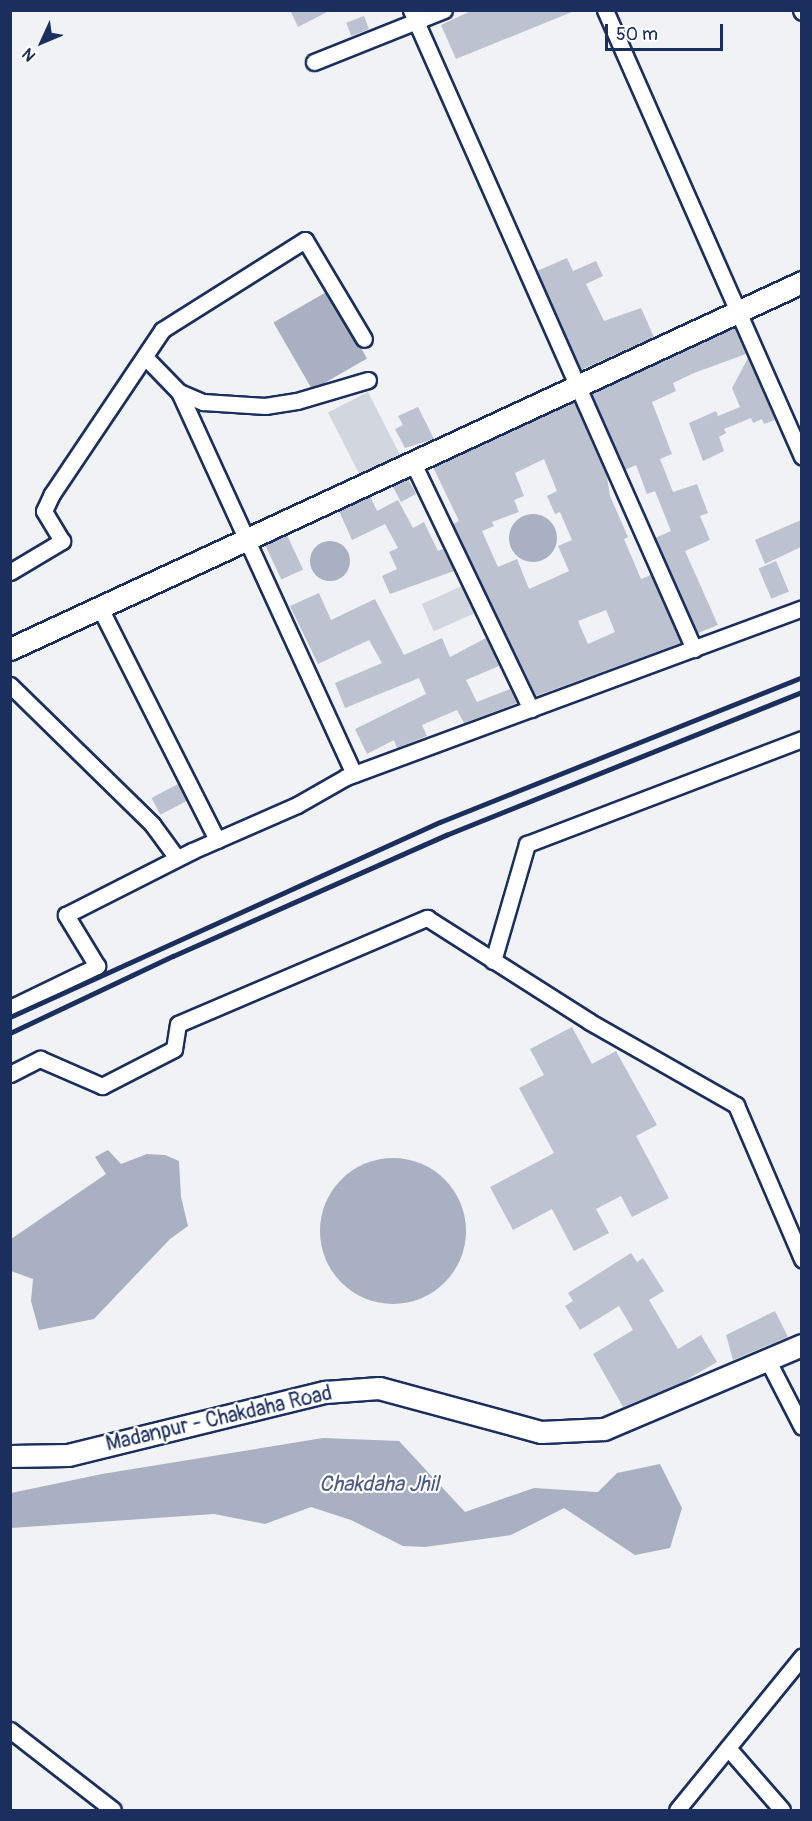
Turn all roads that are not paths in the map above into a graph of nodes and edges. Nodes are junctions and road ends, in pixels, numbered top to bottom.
1 (444, 10) edge
2 (605, 10) edge
3 (414, 16) edge
4 (314, 62) dead end
5 (801, 282) edge
6 (740, 310) junction
7 (364, 339) dead end
8 (145, 357) junction
9 (368, 380) dead end
10 (578, 386) junction
11 (179, 392) junction
12 (801, 457) edge
13 (413, 463) junction
14 (249, 539) junction
15 (10, 572) edge
16 (100, 608) junction
17 (801, 608) edge
18 (10, 649) edge
19 (694, 649) junction
20 (10, 685) edge
21 (531, 709) junction
22 (801, 739) edge
23 (354, 774) junction
24 (217, 840) junction
25 (177, 858) junction
26 (493, 961) junction
27 (10, 1008) edge
28 (10, 1074) edge
29 (801, 1259) edge
30 (801, 1345) edge
31 (767, 1359) junction
32 (801, 1427) edge
33 (10, 1456) edge
34 (801, 1657) edge
35 (10, 1730) edge
36 (728, 1748) junction
37 (113, 1810) edge
38 (676, 1810) edge
39 (782, 1810) edge

1 - 3 street
2 - 6 street
3 - 4 street
3 - 10 street
5 - 6 main road
6 - 10 main road
6 - 12 street
7 - 8 street
8 - 11 street
8 - 15 street
9 - 11 street
10 - 13 main road
10 - 19 street
11 - 14 street
13 - 14 main road
13 - 21 street
14 - 16 main road
14 - 23 street
16 - 18 main road
16 - 24 street
17 - 19 street
19 - 21 street
20 - 25 street
21 - 23 street
22 - 26 street
23 - 24 street
24 - 25 street
25 - 27 street
26 - 28 street
26 - 29 street
30 - 31 main road, Madanpur - Chakdaha Road
31 - 32 street
31 - 33 main road, Madanpur - Chakdaha Road
34 - 36 street
35 - 37 street
36 - 38 street
36 - 39 street

